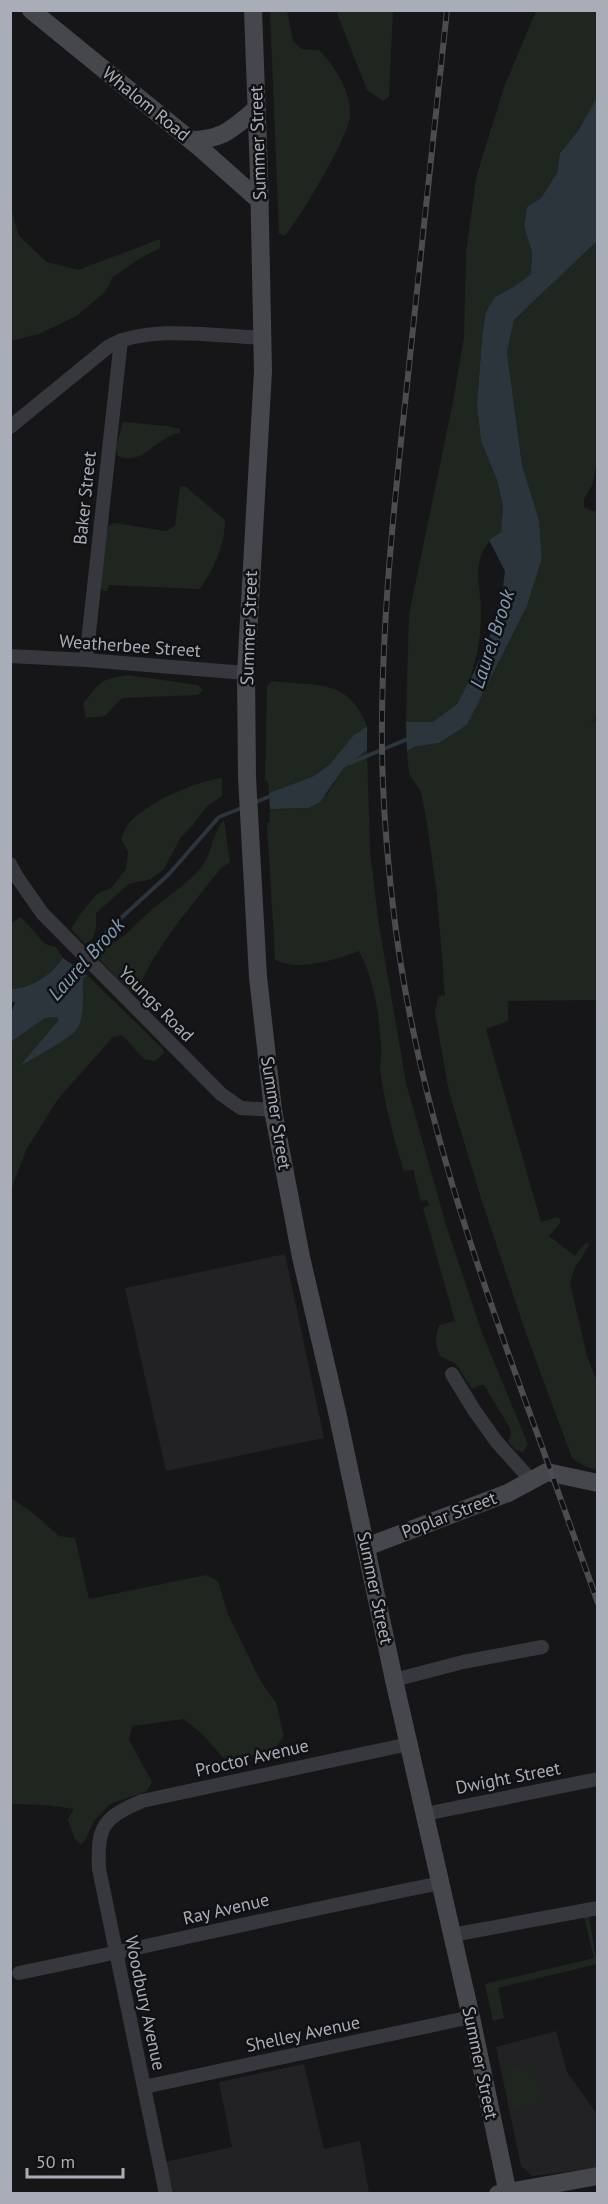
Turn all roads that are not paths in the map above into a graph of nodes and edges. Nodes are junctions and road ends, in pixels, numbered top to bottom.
1 (30, 10) edge
2 (253, 10) edge
3 (256, 109) junction
4 (190, 140) junction
5 (260, 201) junction
6 (262, 338) junction
7 (121, 340) junction
8 (14, 419) edge
9 (10, 656) edge
10 (86, 660) junction
11 (246, 673) junction
12 (12, 869) edge
13 (273, 1110) junction
14 (452, 1374) dead end
15 (530, 1479) junction
16 (597, 1483) edge
17 (366, 1547) junction
18 (542, 1647) dead end
19 (394, 1680) junction
20 (409, 1744) junction
21 (597, 1779) edge
22 (425, 1814) junction
23 (108, 1822) joint
24 (441, 1882) junction
25 (597, 1908) edge
26 (452, 1935) junction
27 (116, 1953) junction
28 (19, 1973) dead end
29 (471, 2017) junction
30 (144, 2087) junction
31 (597, 2176) edge
32 (166, 2193) edge
33 (505, 2193) edge
34 (541, 2193) edge

1 - 4 main road, Whalom Road
2 - 3 main road, Summer Street
3 - 4 main road
3 - 5 main road, Summer Street
4 - 5 main road, Whalom Road
5 - 6 main road, Summer Street
6 - 7 street
6 - 11 main road, Summer Street
7 - 8 street
7 - 10 street, Baker Street
9 - 10 street, Weatherbee Street
10 - 11 street, Weatherbee Street
11 - 13 main road, Summer Street
12 - 13 street, Youngs Road
13 - 17 main road, Summer Street
14 - 15 street
15 - 16 main road, Poplar Street
15 - 17 main road, Poplar Street
17 - 19 main road, Summer Street
18 - 19 street
19 - 20 main road, Summer Street
20 - 22 main road, Summer Street
20 - 23 street, Proctor Avenue
21 - 22 street, Dwight Street
22 - 24 main road, Summer Street
23 - 27 street, Woodbury Avenue
24 - 26 main road, Summer Street
24 - 27 street, Ray Avenue
25 - 26 street
26 - 29 main road, Summer Street
27 - 28 street, Ray Avenue
27 - 30 street, Woodbury Avenue
29 - 30 street, Shelley Avenue
29 - 33 main road, Summer Street
30 - 32 street, Woodbury Avenue
31 - 33 main road
33 - 34 main road

